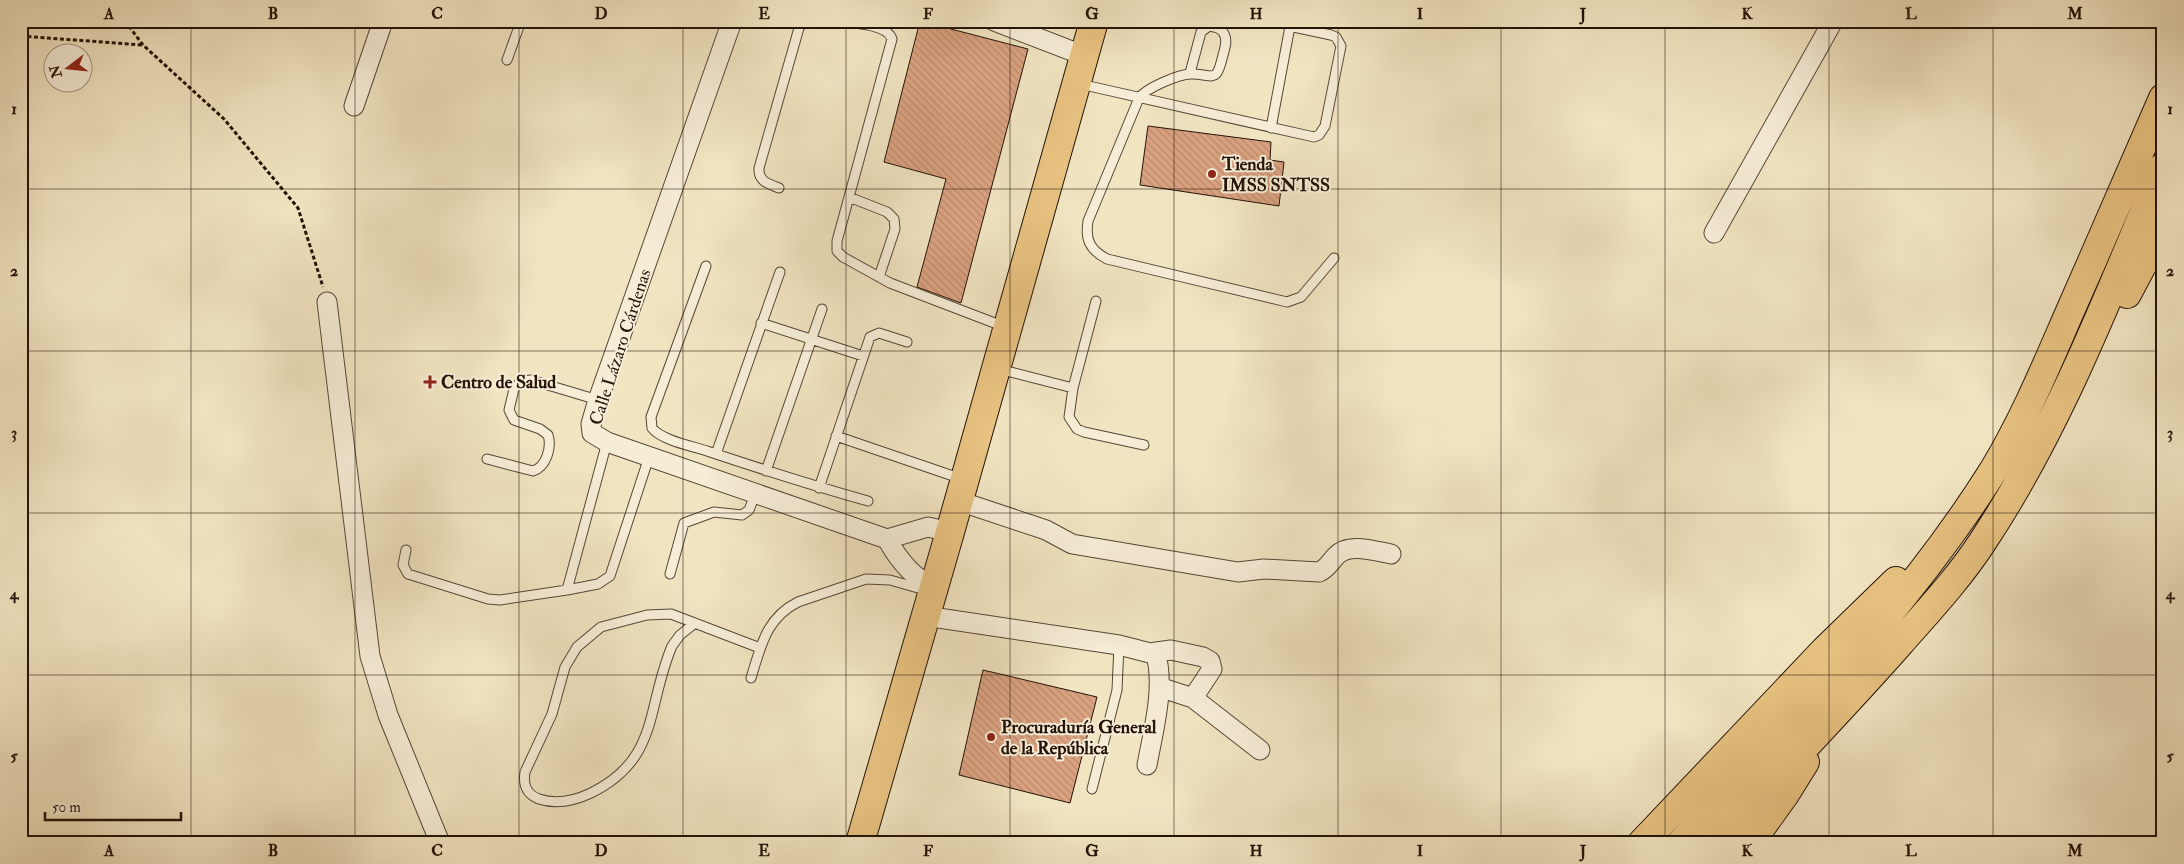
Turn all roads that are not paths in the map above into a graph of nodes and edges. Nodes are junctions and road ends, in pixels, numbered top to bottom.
1 (383, 21) edge
2 (521, 21) edge
3 (732, 21) edge
4 (804, 21) edge
5 (832, 21) edge
6 (994, 21) edge
7 (1833, 21) edge
8 (1092, 23) edge
9 (1290, 24) edge
10 (1085, 56) junction
11 (507, 60) dead end
12 (1190, 74) junction
13 (1078, 84) junction
14 (1139, 98) junction
15 (2163, 98) edge
16 (354, 106) dead end
17 (1271, 128) junction
18 (2163, 167) edge
19 (779, 188) dead end
20 (849, 197) junction
21 (2163, 226) edge
22 (1714, 233) dead end
23 (1334, 258) dead end
24 (706, 266) dead end
25 (780, 272) dead end
26 (880, 277) junction
27 (1096, 301) dead end
28 (327, 302) road end
29 (822, 308) dead end
30 (762, 323) junction
31 (1007, 328) junction
32 (811, 339) junction
33 (907, 342) dead end
34 (863, 356) junction
35 (2078, 365) junction
36 (997, 368) junction
37 (1073, 388) junction
38 (598, 400) junction
39 (836, 436) junction
40 (607, 442) junction
41 (1144, 445) dead end
42 (716, 454) junction
43 (650, 457) junction
44 (487, 459) dead end
45 (766, 471) junction
46 (819, 488) junction
47 (962, 490) junction
48 (755, 494) junction
49 (868, 501) dead end
50 (1954, 531) junction
51 (950, 532) junction
52 (887, 539) junction
53 (406, 550) dead end
54 (1391, 554) dead end
55 (670, 574) dead end
56 (567, 590) junction
57 (931, 598) junction
58 (695, 623) junction
59 (1119, 645) junction
60 (760, 648) junction
61 (1154, 652) junction
62 (750, 678) dead end
63 (1159, 687) junction
64 (1193, 698) junction
65 (1840, 711) junction
66 (1260, 750) dead end
67 (1147, 765) dead end
68 (1092, 789) dead end
69 (440, 843) edge
70 (860, 843) edge
71 (1642, 843) edge
72 (1681, 843) edge
73 (1716, 843) edge
74 (1750, 843) edge

1 - 16 street
2 - 11 lane
3 - 38 street, Calle Lázaro Cárdenas
4 - 19 lane
5 - 20 lane
6 - 10 street
7 - 22 street
8 - 10 main road
9 - 17 lane
9 - 17 lane
10 - 13 main road
12 - 12 lane
12 - 14 lane
13 - 14 lane
13 - 31 main road
14 - 17 lane
14 - 23 lane
15 - 50 main road
18 - 35 main road
20 - 26 lane
20 - 26 lane
21 - 35 main road
24 - 42 lane
25 - 30 lane
26 - 31 lane
27 - 37 lane
28 - 69 street
29 - 32 lane
30 - 32 lane
30 - 42 lane
31 - 36 main road
32 - 34 lane
32 - 45 lane
33 - 34 lane
34 - 39 lane
35 - 65 main road
36 - 37 lane
36 - 47 main road
37 - 41 lane
38 - 40 street, Calle Lázaro Cárdenas
38 - 44 lane
39 - 46 lane
39 - 47 lane
40 - 43 street, Calle Lázaro Cárdenas
40 - 56 lane
42 - 45 lane
43 - 48 street, Calle Lázaro Cárdenas
43 - 56 lane
45 - 46 lane
46 - 49 lane
47 - 51 main road
47 - 54 street
48 - 52 street, Calle Lázaro Cárdenas
48 - 55 lane
50 - 71 main road
50 - 72 main road
51 - 52 street
51 - 57 main road
52 - 57 street
53 - 56 lane
57 - 59 street
57 - 60 lane
57 - 70 main road
58 - 58 lane
58 - 60 lane
59 - 61 street
59 - 68 lane
60 - 62 lane
61 - 63 street
61 - 64 street
63 - 64 street
63 - 67 street
64 - 66 street
65 - 73 main road
65 - 74 main road

